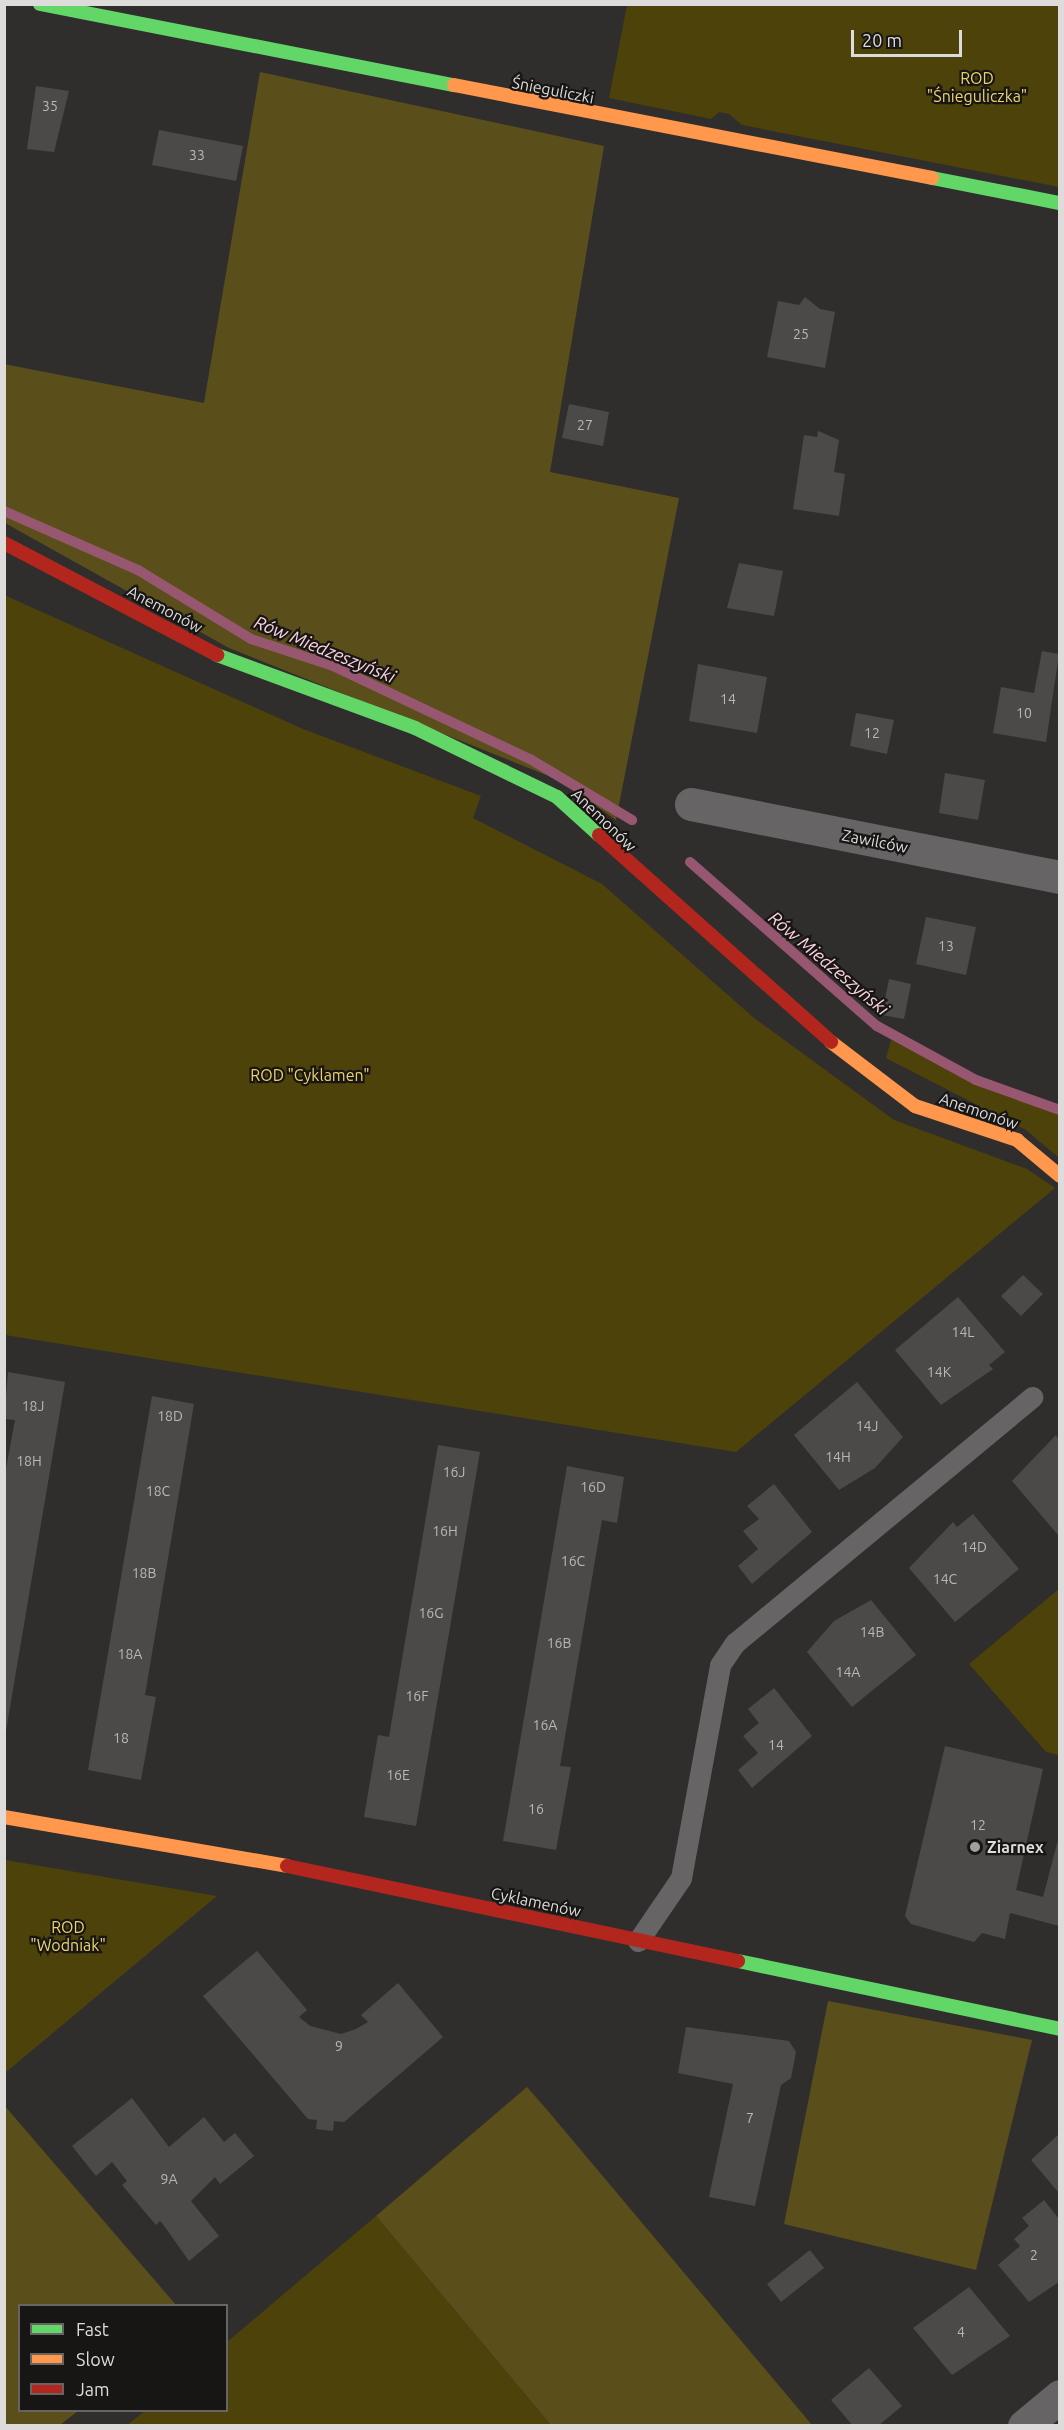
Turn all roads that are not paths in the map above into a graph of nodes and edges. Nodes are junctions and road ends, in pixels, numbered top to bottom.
1 (40, 4) edge
2 (1059, 203) edge
3 (4, 543) edge
4 (691, 804) dead end
5 (1059, 877) edge
6 (1059, 1176) edge
7 (1032, 1397) dead end
8 (4, 1817) edge
9 (638, 1941) junction
10 (1059, 2029) edge
11 (1059, 2396) edge
12 (1024, 2426) edge

1 - 2 street, Śnieguliczki
3 - 6 street, Anemonów
4 - 5 street, Zawilców
7 - 9 lane
8 - 9 street, Cyklamenów
9 - 10 street, Cyklamenów
11 - 12 street

